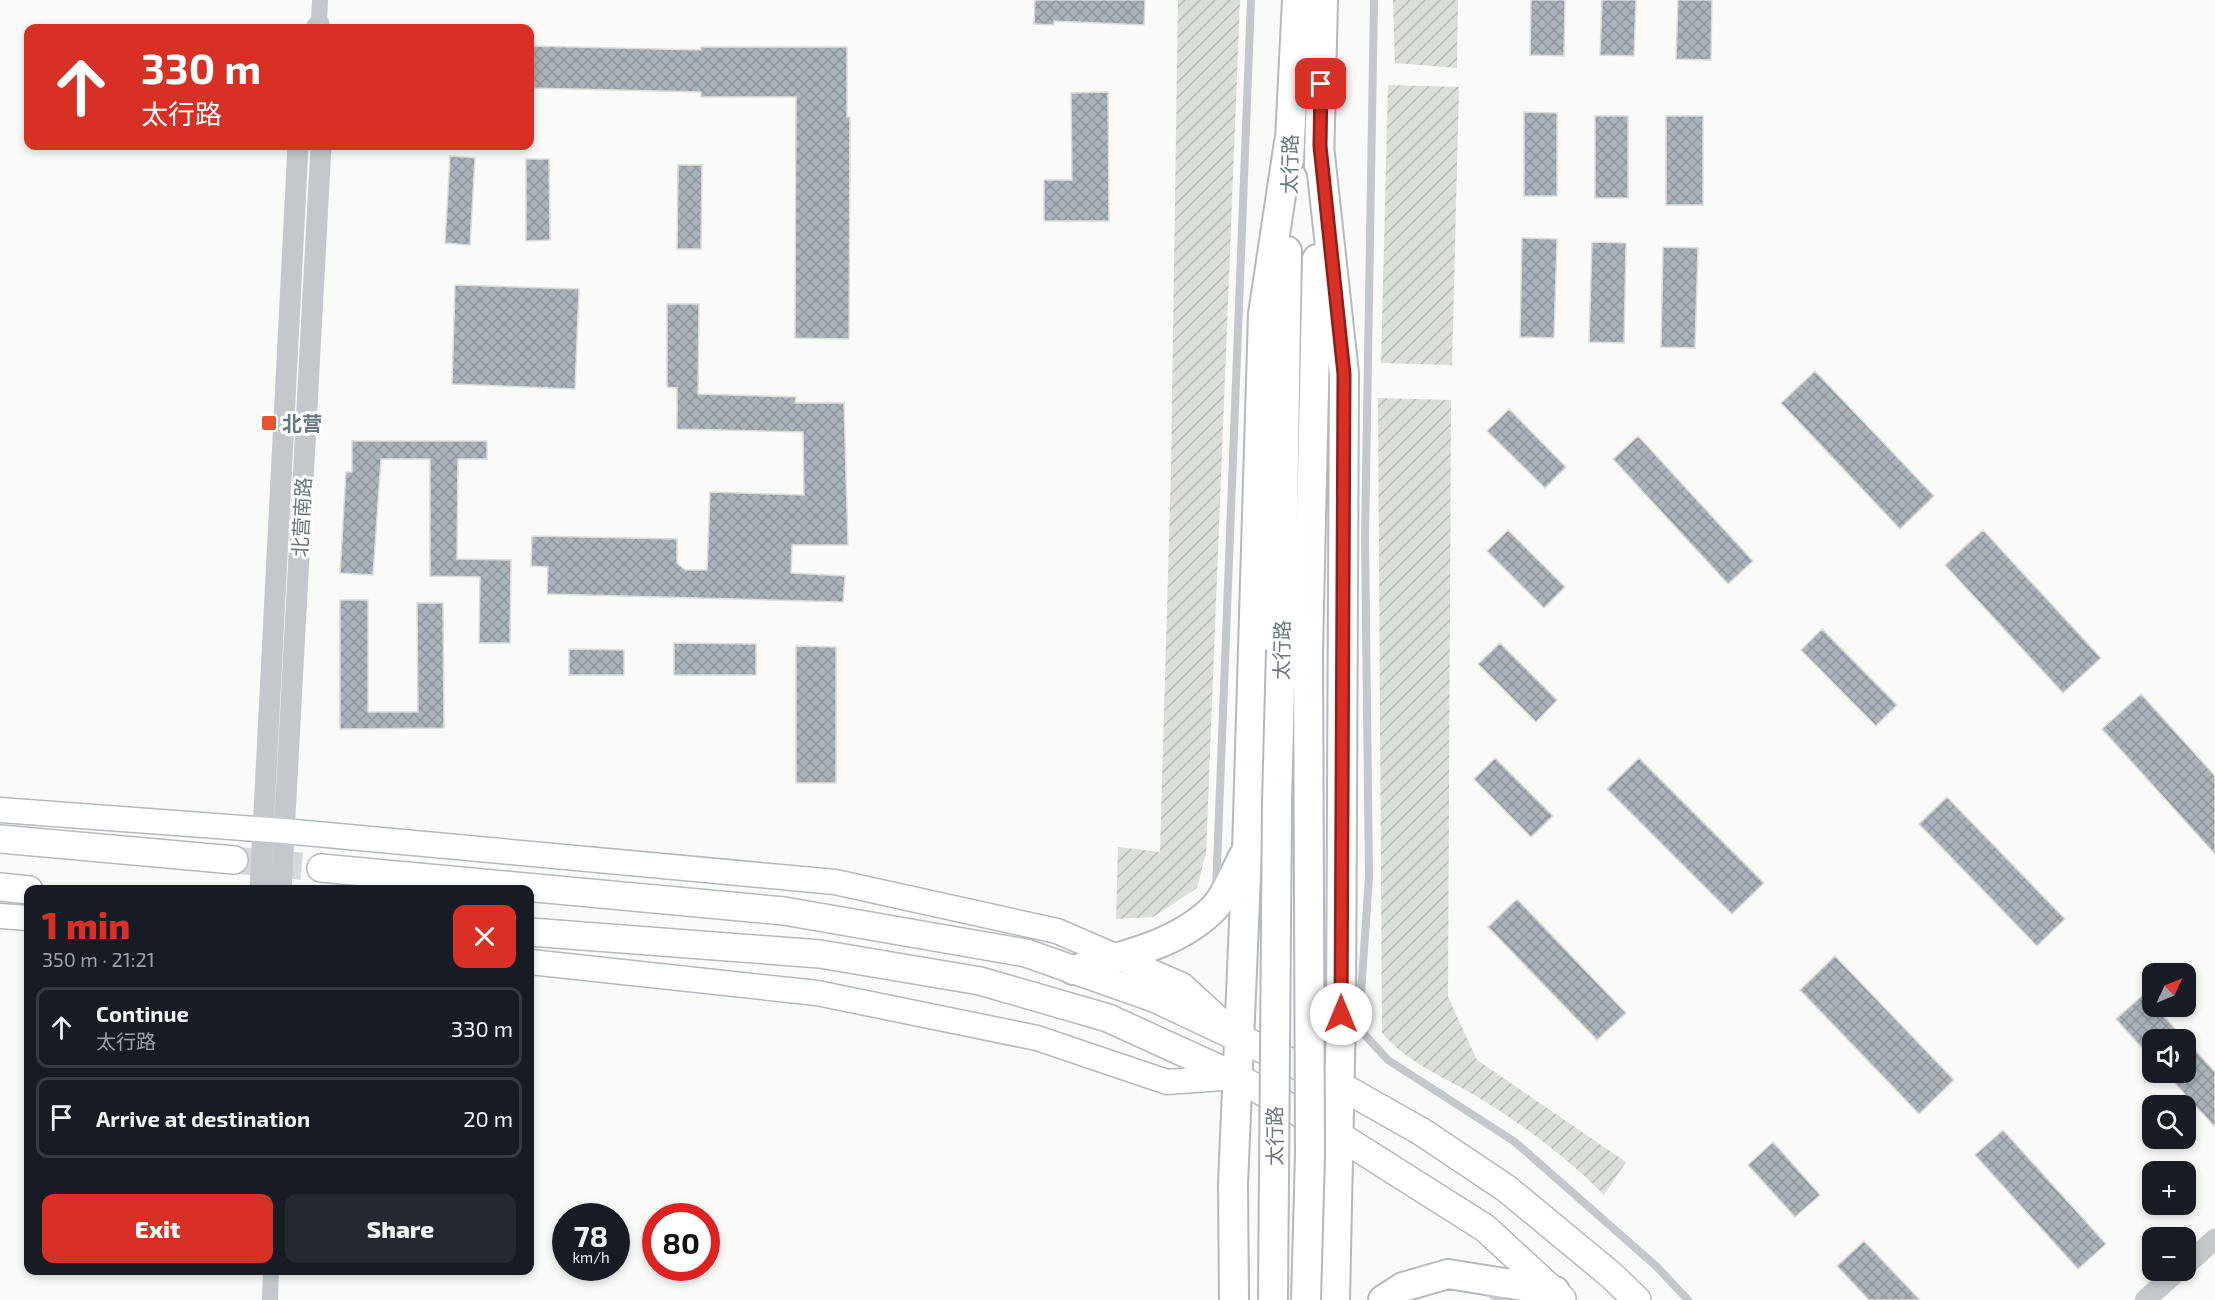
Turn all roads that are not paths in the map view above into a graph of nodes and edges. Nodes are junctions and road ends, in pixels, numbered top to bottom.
1 (320, 0) edge
2 (1251, 0) edge
3 (1297, 0) edge
4 (1323, 0) edge
5 (1374, 0) edge
6 (319, 24) edge
7 (1289, 142) junction
8 (1320, 146) junction
9 (298, 150) edge
10 (321, 150) edge
11 (1295, 650) junction
12 (0, 810) edge
13 (274, 830) junction
14 (0, 838) edge
15 (1247, 851) junction
16 (234, 860) tunnel mouth
17 (321, 868) tunnel mouth
18 (261, 885) edge
19 (280, 885) edge
20 (504, 885) edge
21 (0, 887) edge
22 (534, 888) edge
23 (24, 889) edge
24 (1215, 906) junction
25 (0, 916) edge
26 (24, 918) edge
27 (534, 932) edge
28 (1118, 957) junction
29 (534, 962) edge
30 (1073, 970) junction
31 (1239, 1038) junction
32 (1238, 1077) junction
33 (1339, 1085) junction
34 (1338, 1135) junction
35 (2215, 1239) edge
36 (2196, 1256) edge
37 (271, 1275) edge
38 (2167, 1281) edge
39 (1420, 1282) junction
40 (1559, 1295) edge
41 (270, 1300) edge
42 (1234, 1300) edge
43 (1273, 1300) edge
44 (1306, 1300) edge
45 (1335, 1300) edge
46 (1383, 1300) edge
47 (1502, 1300) edge
48 (1636, 1300) edge
49 (1688, 1300) edge
50 (2145, 1300) edge

1 - 6 street
2 - 24 lane
3 - 7 highway, 太行路
4 - 8 highway, 太行路
5 - 49 lane
7 - 11 highway, 太行路
7 - 15 highway
8 - 11 highway, 太行路
8 - 33 highway
9 - 13 street, 北营南路
10 - 13 street, 北营南路
11 - 43 highway, 太行路, bridge
11 - 44 highway, 太行路, bridge
12 - 13 main road
13 - 18 street, 北营南路
13 - 19 street, 北营南路
13 - 28 main road
14 - 16 main road
15 - 24 highway
15 - 31 highway
17 - 20 main road
21 - 23 main road
22 - 30 main road
24 - 28 highway
25 - 26 main road
27 - 32 main road
28 - 30 highway
28 - 31 main road
29 - 32 main road
30 - 31 main road
31 - 32 highway
31 - 33 main road
32 - 34 main road
32 - 42 highway
33 - 34 highway
33 - 48 main road
34 - 40 main road
34 - 45 highway
35 - 36 street
37 - 41 street
38 - 50 street
39 - 40 highway
39 - 46 highway
39 - 47 lane

